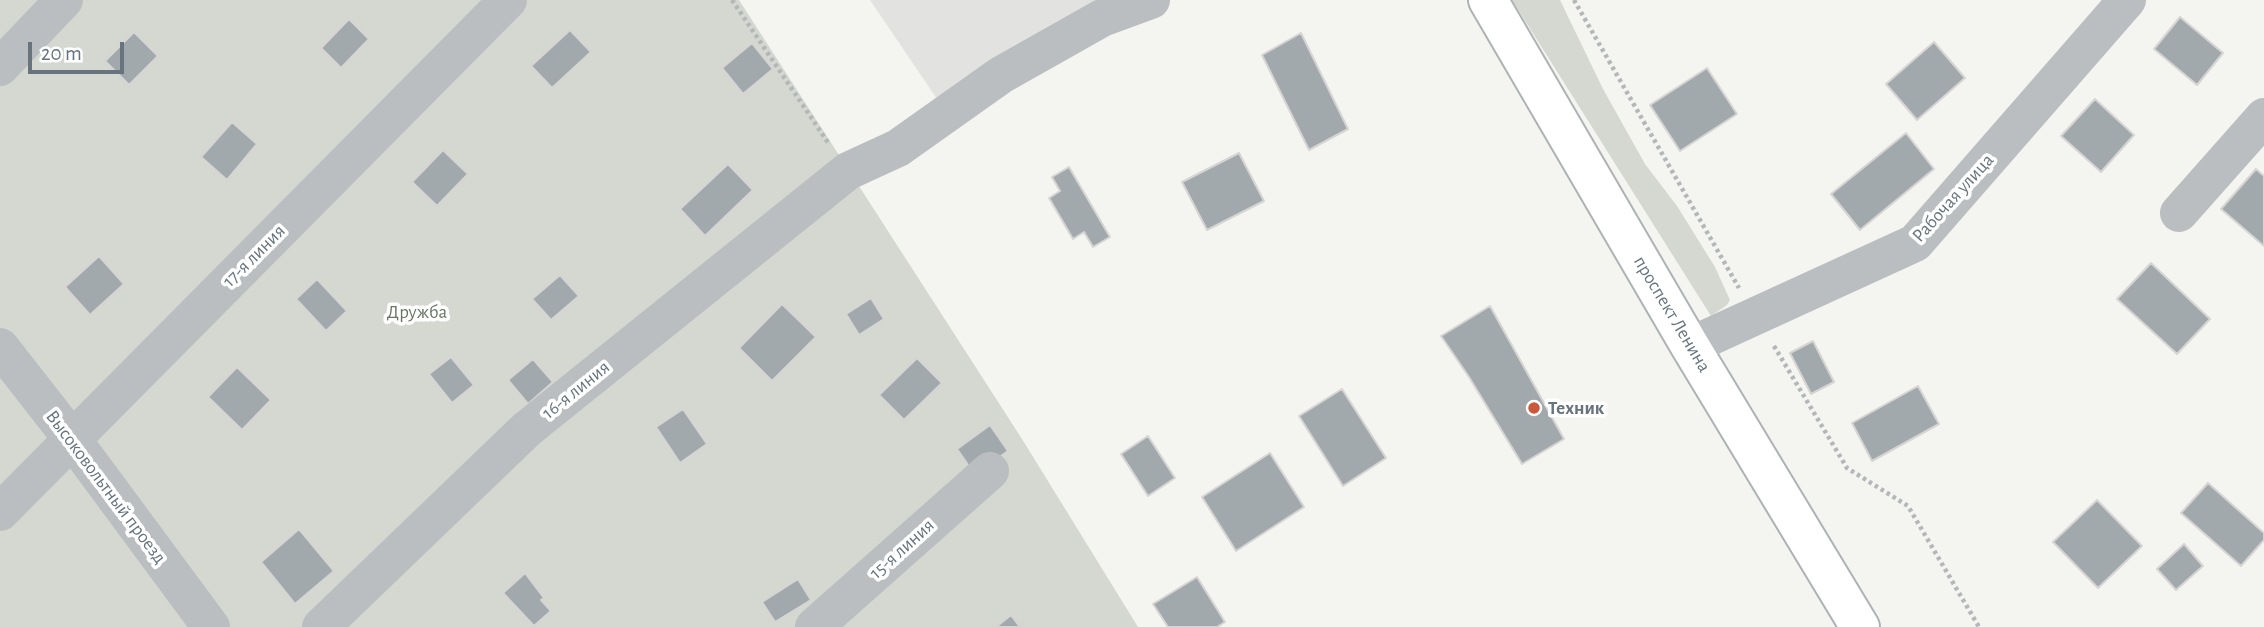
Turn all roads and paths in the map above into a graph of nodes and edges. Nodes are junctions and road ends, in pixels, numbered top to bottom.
1 (64, 0) edge
2 (508, 0) edge
3 (732, 0) edge
4 (1151, 0) edge
5 (1488, 0) edge
6 (2127, 0) edge
7 (0, 67) edge
8 (2264, 117) edge
9 (848, 171) junction
10 (2179, 213) dead end
11 (1690, 346) junction
12 (0, 347) edge
13 (72, 439) junction
14 (990, 471) dead end
15 (0, 512) edge
16 (211, 627) edge
17 (321, 627) edge
18 (814, 627) edge
19 (1860, 627) edge

1 - 7 street
2 - 13 street, 17-я линия
3 - 9 path
4 - 9 street, 16-я линия
5 - 11 main road, проспект Ленина
6 - 11 street, Рабочая улица
8 - 10 street
9 - 17 street, 16-я линия
11 - 19 main road, проспект Ленина
12 - 13 street, Высоковольтный проезд
13 - 15 street, 17-я линия
13 - 16 street, Высоковольтный проезд
14 - 18 street, 15-я линия

